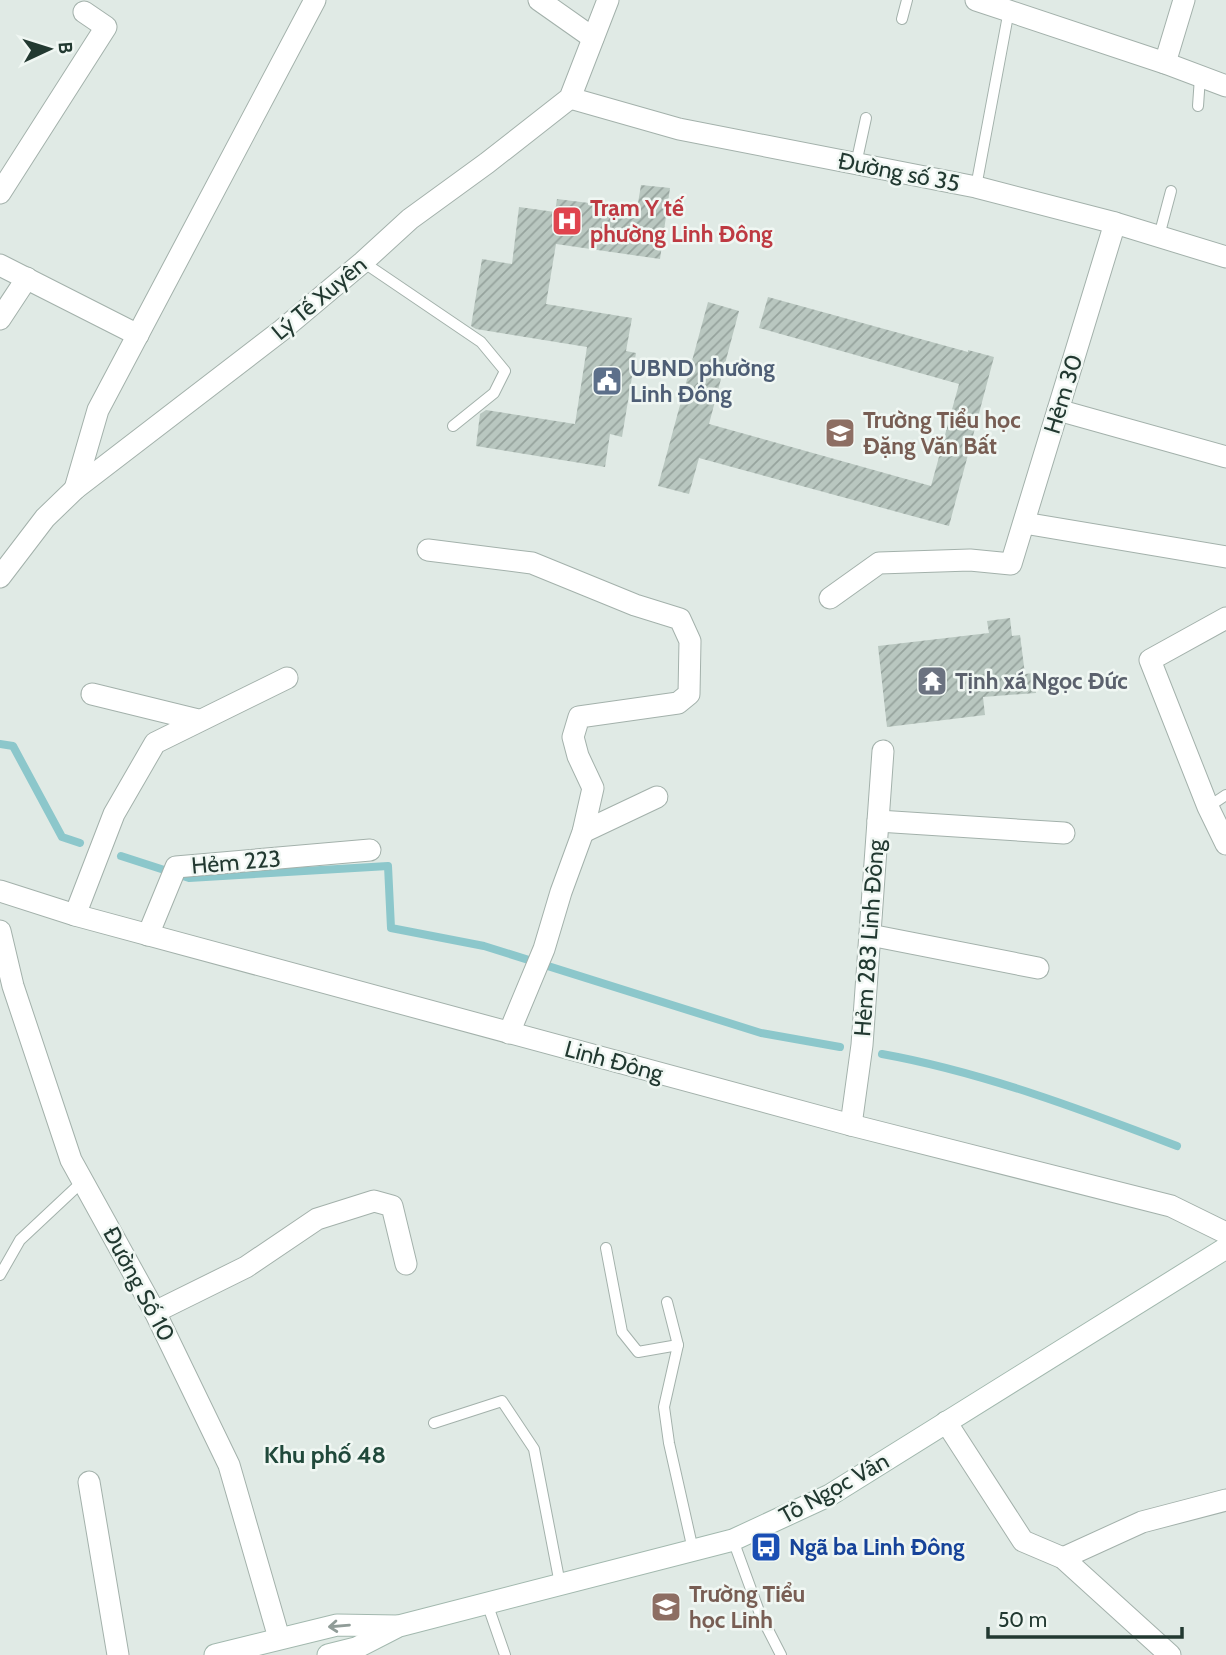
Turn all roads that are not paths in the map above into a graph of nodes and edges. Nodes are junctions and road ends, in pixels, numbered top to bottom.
1 (315, 0) edge
2 (539, 0) edge
3 (608, 0) edge
4 (908, 0) edge
5 (975, 0) edge
6 (1184, 0) edge
7 (1009, 10) junction
8 (84, 12) dead end
9 (902, 19) dead end
10 (593, 38) junction
11 (1165, 63) junction
12 (1200, 77) junction
13 (1226, 86) edge
14 (570, 98) junction
15 (1198, 106) dead end
16 (866, 118) dead end
17 (856, 164) junction
18 (976, 187) junction
19 (1171, 191) dead end
20 (0, 193) edge
21 (1115, 223) junction
22 (1159, 236) junction
23 (1226, 257) edge
24 (363, 262) junction
25 (0, 265) edge
26 (27, 278) junction
27 (0, 319) edge
28 (138, 335) junction
29 (1058, 410) junction
30 (453, 426) dead end
31 (1226, 457) edge
32 (75, 489) junction
33 (1024, 523) junction
34 (428, 550) dead end
35 (1226, 557) edge
36 (0, 577) edge
37 (830, 598) dead end
38 (1226, 618) edge
39 (287, 678) dead end
40 (92, 694) dead end
41 (198, 720) junction
42 (883, 751) dead end
43 (657, 797) dead end
44 (1217, 801) edge
45 (878, 821) junction
46 (583, 832) junction
47 (1065, 833) dead end
48 (1226, 845) edge
49 (370, 850) dead end
50 (0, 891) edge
51 (75, 915) junction
52 (0, 931) edge
53 (148, 935) junction
54 (870, 935) junction
55 (1038, 968) dead end
56 (509, 1033) junction
57 (851, 1125) junction
58 (83, 1181) junction
59 (1226, 1233) edge
60 (606, 1248) dead end
61 (1226, 1248) edge
62 (406, 1264) dead end
63 (0, 1275) edge
64 (667, 1302) dead end
65 (155, 1312) junction
66 (678, 1345) junction
67 (946, 1422) junction
68 (434, 1423) dead end
69 (89, 1482) dead end
70 (1226, 1500) edge
71 (733, 1540) junction
72 (693, 1550) junction
73 (1063, 1558) junction
74 (560, 1584) junction
75 (487, 1603) junction
76 (399, 1626) junction
77 (279, 1638) junction
78 (118, 1655) edge
79 (215, 1655) edge
80 (328, 1655) edge
81 (505, 1655) edge
82 (781, 1655) edge
83 (1170, 1655) edge

1 - 28 street
2 - 10 street
3 - 10 street
4 - 9 lane
5 - 7 street
6 - 11 street
7 - 11 street
7 - 18 lane
8 - 20 street
10 - 14 street
11 - 12 street
12 - 13 street
12 - 15 lane
14 - 17 street, Đường số 35
14 - 24 street, Lý Tế Xuyên
16 - 17 lane
17 - 18 street, Đường số 35
18 - 21 street, Đường số 35
19 - 22 lane
21 - 22 street, Đường số 35
21 - 29 street, Hẻm 30
22 - 23 street, Đường số 35
24 - 30 lane
24 - 32 street, Lý Tế Xuyên
25 - 26 street
26 - 27 street
26 - 28 street
28 - 32 street
29 - 31 street
29 - 33 street, Hẻm 30
32 - 36 street, Lý Tế Xuyên
33 - 35 street
33 - 37 street, Hẻm 30
34 - 46 street
38 - 44 street
39 - 41 street
40 - 41 street
41 - 51 street
42 - 45 street, Hẻm 283 Linh Đông
43 - 46 street
44 - 48 street
45 - 47 street
45 - 54 street, Hẻm 283 Linh Đông
46 - 56 street
49 - 53 street, Hẻm 223
50 - 51 street, Linh Đông
51 - 53 street, Linh Đông
52 - 58 street, Đường Số 10
53 - 56 street, Linh Đông
54 - 55 street
54 - 57 street, Hẻm 283 Linh Đông
56 - 57 street, Linh Đông
57 - 59 street, Linh Đông
58 - 63 lane
58 - 65 street, Đường Số 10
60 - 66 lane
61 - 67 street, Tô Ngọc Vân
62 - 65 street
64 - 66 lane
65 - 77 street, Đường Số 10
66 - 72 lane
67 - 71 street, Tô Ngọc Vân
67 - 73 street
68 - 74 lane
69 - 78 street
70 - 73 street
71 - 72 street, Tô Ngọc Vân
71 - 82 lane
72 - 74 street, Tô Ngọc Vân
73 - 83 street
74 - 75 street, Tô Ngọc Vân
75 - 76 street, Tô Ngọc Vân
75 - 81 lane
76 -> 77 street, Tô Ngọc Vân
76 - 80 street, Tô Ngọc Vân
77 - 79 street, Tô Ngọc Vân

